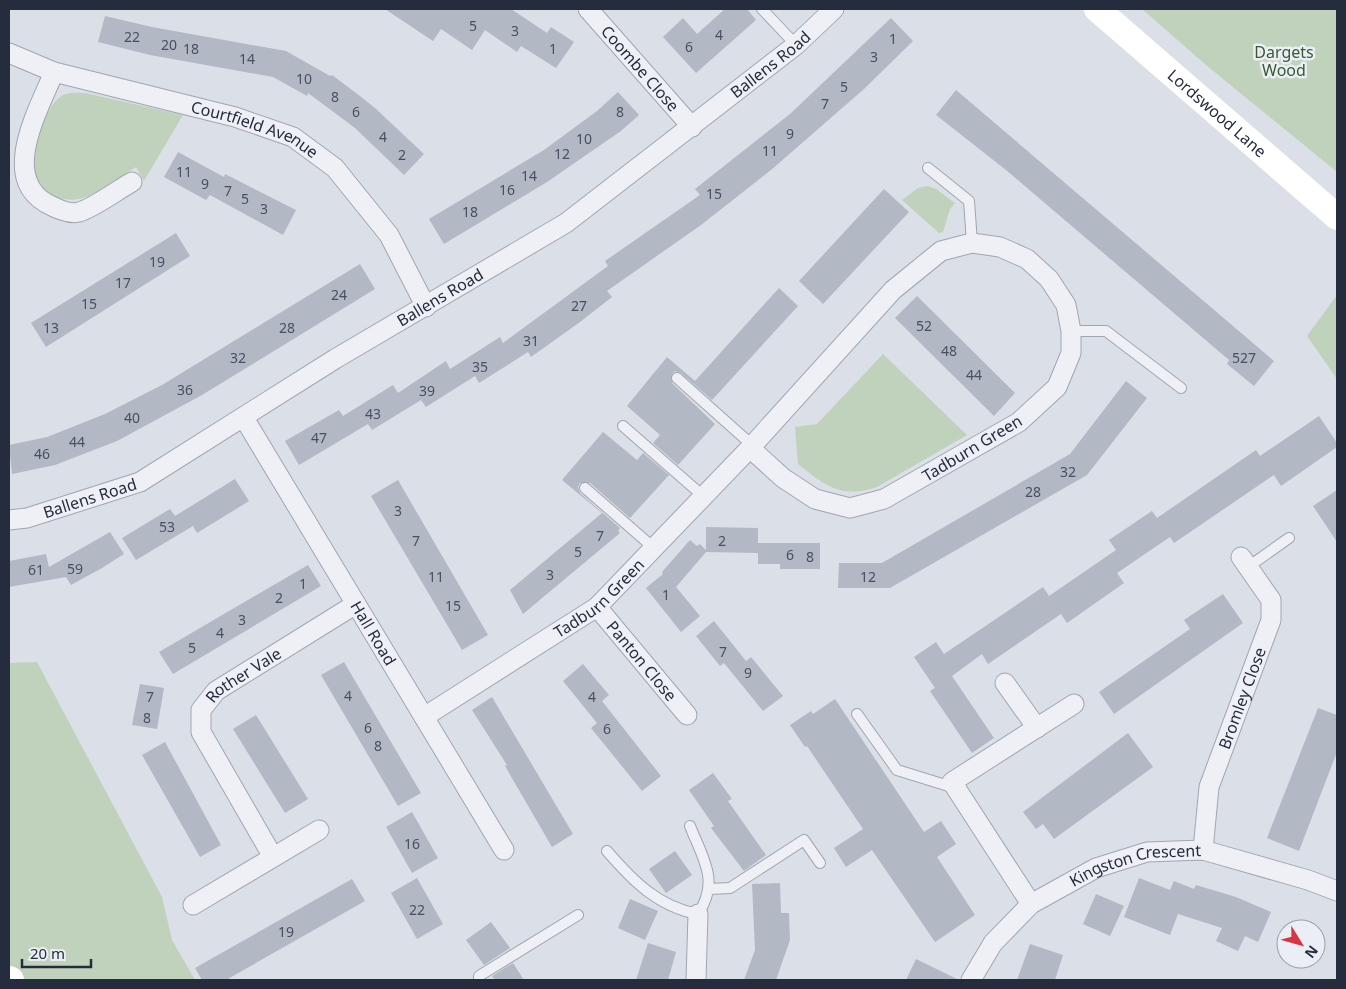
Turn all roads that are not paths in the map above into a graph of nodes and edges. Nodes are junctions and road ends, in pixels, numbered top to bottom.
1 (588, 9) edge
2 (762, 9) edge
3 (834, 9) edge
4 (1097, 9) edge
5 (796, 45) junction
6 (9, 52) edge
7 (54, 72) junction
8 (692, 127) junction
9 (928, 168) dead end
10 (132, 182) dead end
11 (1337, 217) edge
12 (972, 243) junction
13 (426, 307) junction
14 (1071, 331) junction
15 (677, 378) dead end
16 (1181, 388) dead end
17 (244, 418) junction
18 (623, 426) dead end
19 (751, 446) junction
20 (585, 488) dead end
21 (703, 496) junction
22 (9, 520) edge
23 (1289, 538) dead end
24 (655, 549) junction
25 (1244, 562) joint
26 (356, 604) junction
27 (597, 607) junction
28 (1005, 683) dead end
29 (1074, 704) dead end
30 (857, 714) dead end
31 (687, 715) dead end
32 (424, 717) junction
33 (1037, 728) junction
34 (955, 788) junction
35 (690, 826) dead end
36 (319, 830) dead end
37 (504, 850) dead end
38 (606, 850) dead end
39 (1203, 850) junction
40 (273, 858) junction
41 (820, 862) dead end
42 (709, 889) junction
43 (1337, 891) edge
44 (1031, 904) junction
45 (193, 905) dead end
46 (698, 914) junction
47 (578, 915) dead end
48 (480, 980) edge
49 (696, 980) edge
50 (970, 980) edge

1 - 8 street, Coombe Close
2 - 5 lane
3 - 5 street, Ballens Road
4 - 11 street, Lordswood Lane
5 - 8 street, Ballens Road
6 - 7 street, Courtfield Avenue
7 - 10 street
7 - 13 street, Courtfield Avenue
8 - 13 street, Ballens Road
9 - 12 lane
12 - 14 street, Tadburn Green
12 - 19 street, Tadburn Green
13 - 17 street, Ballens Road
14 - 16 lane
14 - 19 street, Tadburn Green
15 - 19 lane
17 - 22 street, Ballens Road
17 - 26 street, Hall Road
18 - 21 lane
19 - 21 street, Tadburn Green
20 - 24 lane
21 - 24 street, Tadburn Green
23 - 25 lane
24 - 27 street, Tadburn Green
25 - 39 street, Bromley Close
26 - 32 street, Hall Road
26 - 40 street, Rother Vale
27 - 31 street, Panton Close
27 - 32 street, Tadburn Green
28 - 33 street
29 - 33 street
30 - 34 lane
32 - 37 street, Hall Road
33 - 34 street
34 - 44 street
35 - 42 lane
36 - 40 street
38 - 46 lane
39 - 43 street, Kingston Crescent
39 - 44 street, Kingston Crescent
40 - 45 street
41 - 42 lane
42 - 46 lane
44 - 50 street, Kingston Crescent
46 - 49 street
47 - 48 lane

